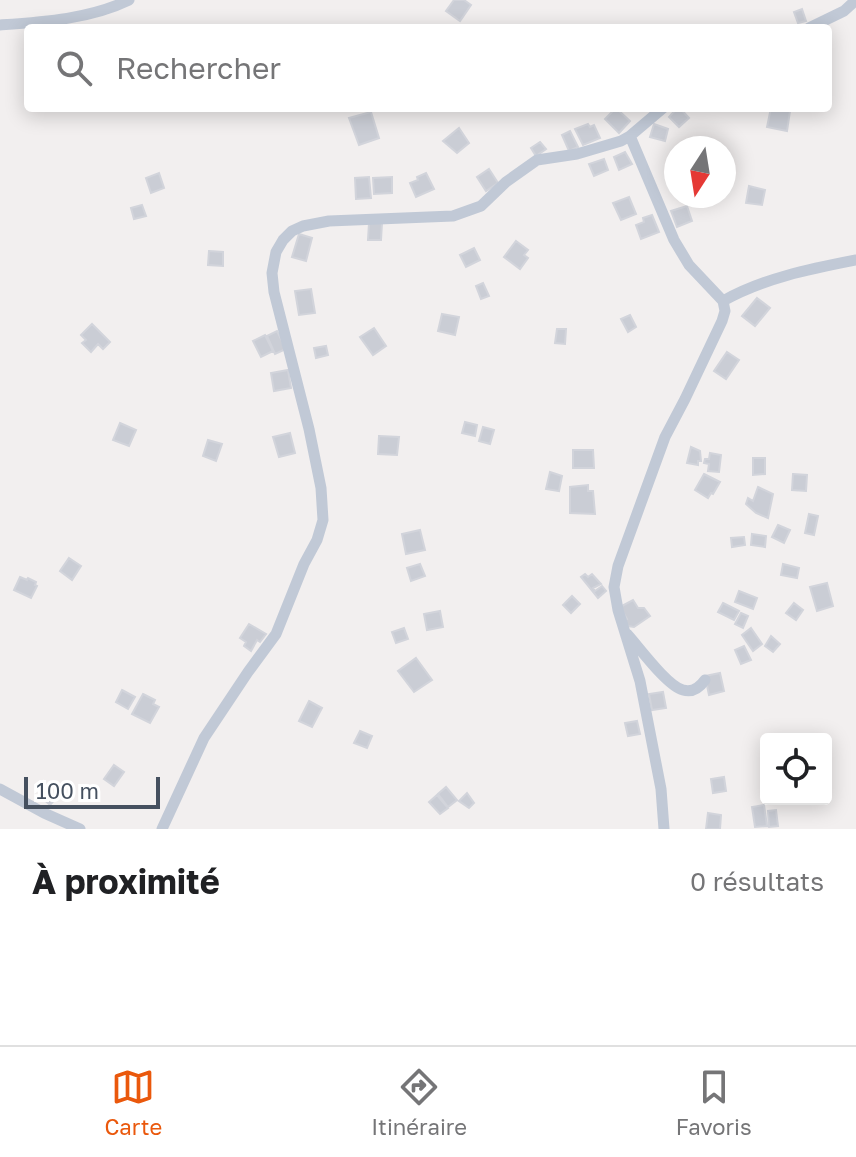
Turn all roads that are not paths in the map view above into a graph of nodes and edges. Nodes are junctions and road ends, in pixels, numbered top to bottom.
1 (129, 0) edge
2 (856, 0) edge
3 (817, 24) edge
4 (0, 25) edge
5 (658, 112) edge
6 (630, 136) junction
7 (856, 260) edge
8 (723, 301) junction
9 (624, 630) junction
10 (705, 680) dead end
11 (0, 789) edge
12 (80, 829) edge
13 (162, 829) edge
14 (664, 829) edge

1 - 4 street
2 - 3 street
5 - 6 street
6 - 8 street
6 - 13 street
7 - 8 street
8 - 9 street
9 - 10 street
9 - 14 street
11 - 12 street

